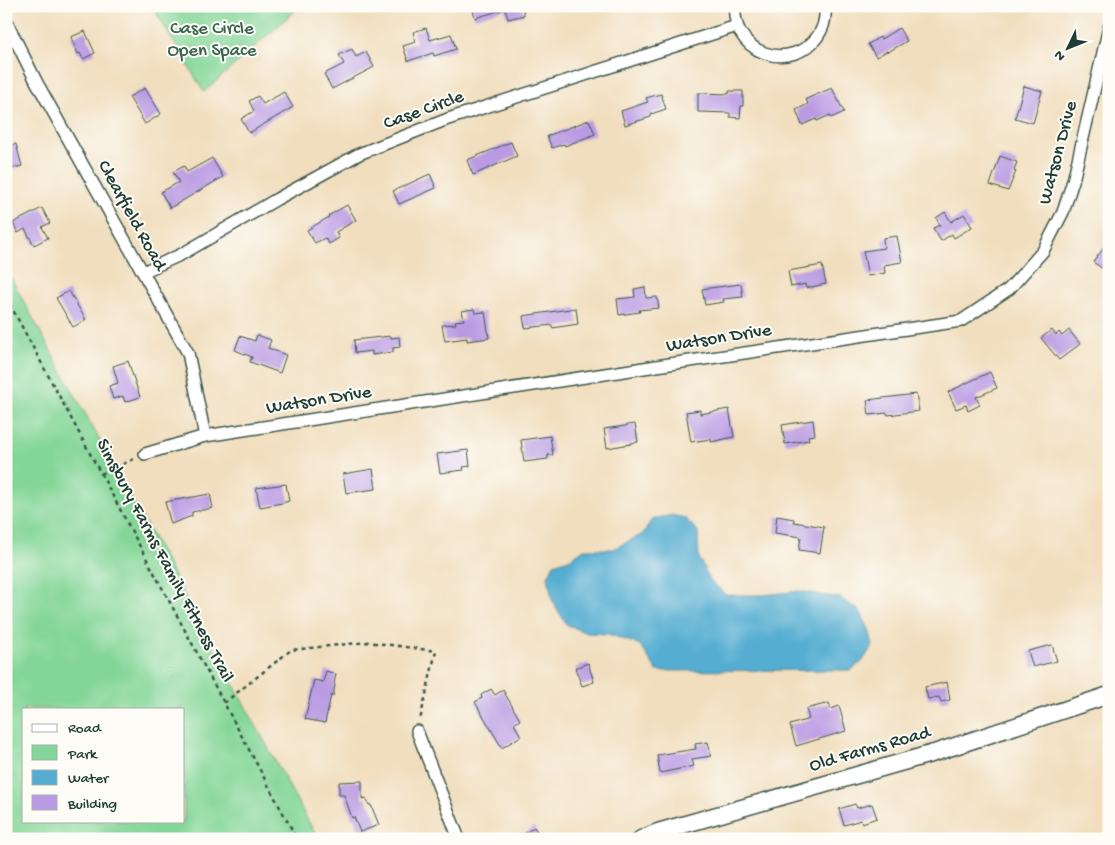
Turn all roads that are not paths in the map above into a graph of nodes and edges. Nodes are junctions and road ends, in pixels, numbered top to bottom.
1 (735, 6) edge
2 (825, 6) edge
3 (6, 21) edge
4 (737, 26) junction
5 (1109, 27) edge
6 (143, 272) junction
7 (205, 436) junction
8 (145, 454) road end
9 (1109, 695) edge
10 (417, 731) road end
11 (459, 839) edge
12 (641, 839) edge

1 - 4 street
2 - 4 street
3 - 6 street, Clearfield Road
4 - 6 street, Case Circle
5 - 7 street, Watson Drive
6 - 7 street, Clearfield Road
7 - 8 street, Watson Drive
9 - 12 street, Old Farms Road
10 - 11 street

